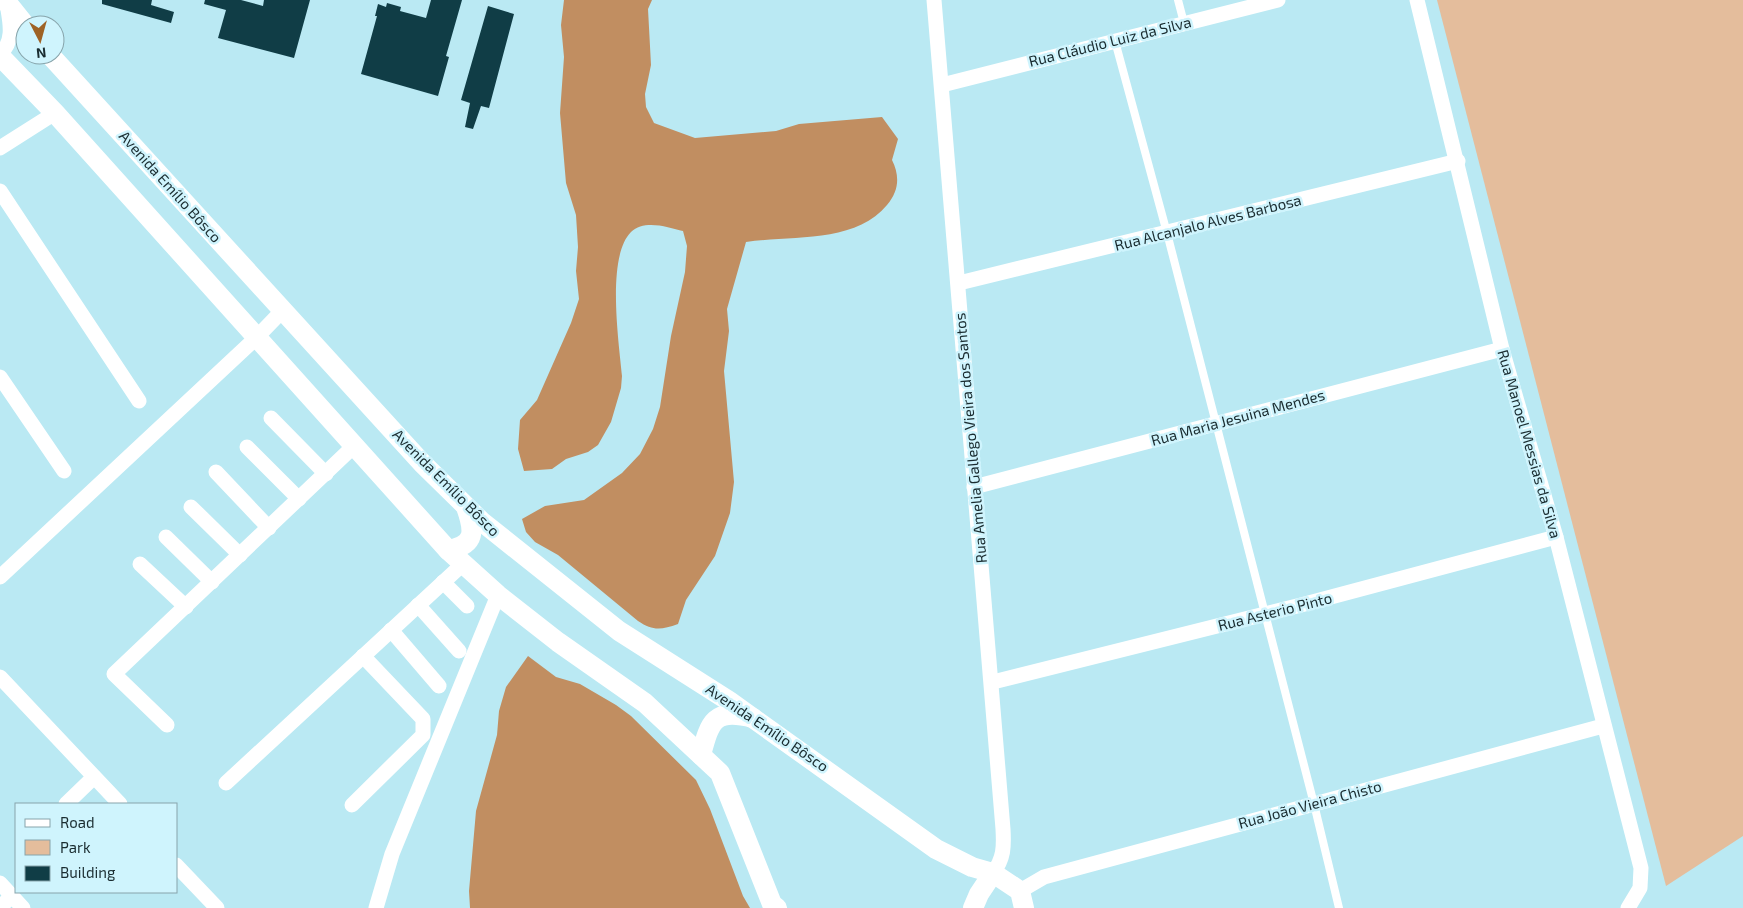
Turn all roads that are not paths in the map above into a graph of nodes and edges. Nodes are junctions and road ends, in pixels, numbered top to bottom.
1 (934, 0) edge
2 (1178, 0) edge
3 (1278, 0) edge
4 (1417, 0) edge
5 (6, 1) edge
6 (17, 15) edge
7 (1184, 23) junction
8 (1115, 41) junction
9 (0, 55) edge
10 (59, 65) edge
11 (942, 85) junction
12 (55, 113) junction
13 (0, 148) edge
14 (1458, 161) junction
15 (0, 191) edge
16 (1167, 233) junction
17 (958, 283) junction
18 (283, 310) junction
19 (257, 337) junction
20 (1502, 349) junction
21 (0, 377) edge
22 (139, 401) dead end
23 (271, 418) dead end
24 (1215, 424) junction
25 (354, 446) junction
26 (247, 447) dead end
27 (64, 471) dead end
28 (216, 472) dead end
29 (326, 474) junction
30 (974, 487) junction
31 (299, 499) junction
32 (191, 507) dead end
33 (466, 507) junction
34 (269, 528) junction
35 (166, 537) dead end
36 (1556, 538) junction
37 (448, 550) junction
38 (240, 555) junction
39 (464, 563) junction
40 (140, 564) dead end
41 (0, 577) edge
42 (212, 582) junction
43 (443, 582) junction
44 (498, 595) junction
45 (418, 606) junction
46 (467, 606) dead end
47 (186, 607) junction
48 (1265, 614) junction
49 (391, 630) junction
50 (458, 651) dead end
51 (363, 656) junction
52 (0, 678) edge
53 (992, 682) junction
54 (439, 686) dead end
55 (754, 718) junction
56 (167, 725) dead end
57 (1603, 726) junction
58 (701, 755) junction
59 (94, 777) junction
60 (226, 782) dead end
61 (67, 803) edge
62 (119, 803) edge
63 (1314, 804) junction
64 (352, 806) dead end
65 (178, 867) edge
66 (994, 873) junction
67 (0, 883) edge
68 (12, 895) junction
69 (1022, 899) edge
70 (0, 908) edge
71 (23, 908) edge
72 (217, 908) edge
73 (376, 908) edge
74 (776, 908) edge
75 (973, 908) edge
76 (1339, 908) edge
77 (1628, 908) edge

1 - 11 street, Rua Amelia Gallego Vieira dos Santos
2 - 7 lane
3 - 7 street, Rua Cláudio Luiz da Silva
4 - 14 street, Rua Manoel Messias da Silva
5 - 6 main road
5 - 9 street
7 - 8 street, Rua Cláudio Luiz da Silva
8 - 11 street, Rua Cláudio Luiz da Silva
8 - 16 lane
9 - 12 main road
10 - 18 main road, Avenida Emílio Bôsco
11 - 17 street, Rua Amelia Gallego Vieira dos Santos
12 - 13 street
12 - 19 main road
14 - 16 street, Rua Alcanjalo Alves Barbosa
14 - 20 street, Rua Manoel Messias da Silva
15 - 22 street
16 - 17 street, Rua Alcanjalo Alves Barbosa
16 - 24 lane
17 - 30 street, Rua Amelia Gallego Vieira dos Santos
18 - 19 street
18 - 33 main road, Avenida Emílio Bôsco
19 - 25 main road
19 - 41 street
20 - 24 street, Rua Maria Jesuina Mendes
20 - 36 street, Rua Manoel Messias da Silva
21 - 27 street
23 - 29 street
24 - 30 street, Rua Maria Jesuina Mendes
24 - 48 lane
25 - 29 street
25 - 37 main road
26 - 31 street
28 - 34 street
29 - 31 street
30 - 53 street, Rua Amelia Gallego Vieira dos Santos
31 - 34 street
32 - 38 street
33 - 37 main road
33 - 55 main road, Avenida Emílio Bôsco
34 - 38 street
35 - 42 street
36 - 48 street, Rua Asterio Pinto
36 - 57 street, Rua Manoel Messias da Silva
37 - 39 main road
38 - 42 street
39 - 43 street
39 - 44 main road
40 - 47 street
42 - 47 street
43 - 45 street
43 - 46 street
44 - 58 main road
44 - 73 street
45 - 49 street
45 - 50 street
47 - 56 street
48 - 53 street, Rua Asterio Pinto
48 - 63 lane
49 - 51 street
49 - 54 street
51 - 60 street
51 - 64 street
52 - 59 street
53 - 66 street, Rua Amelia Gallego Vieira dos Santos
55 - 58 main road
55 - 66 main road, Avenida Emílio Bôsco
57 - 63 street, Rua João Vieira Chisto
57 - 77 street, Rua Manoel Messias da Silva
58 - 74 main road
59 - 61 street
59 - 62 street
63 - 69 street, Rua João Vieira Chisto
63 - 76 lane
65 - 72 street
66 - 69 main road, Avenida Emílio Bôsco
66 - 75 main road
67 - 68 street
68 - 70 street
68 - 71 street

